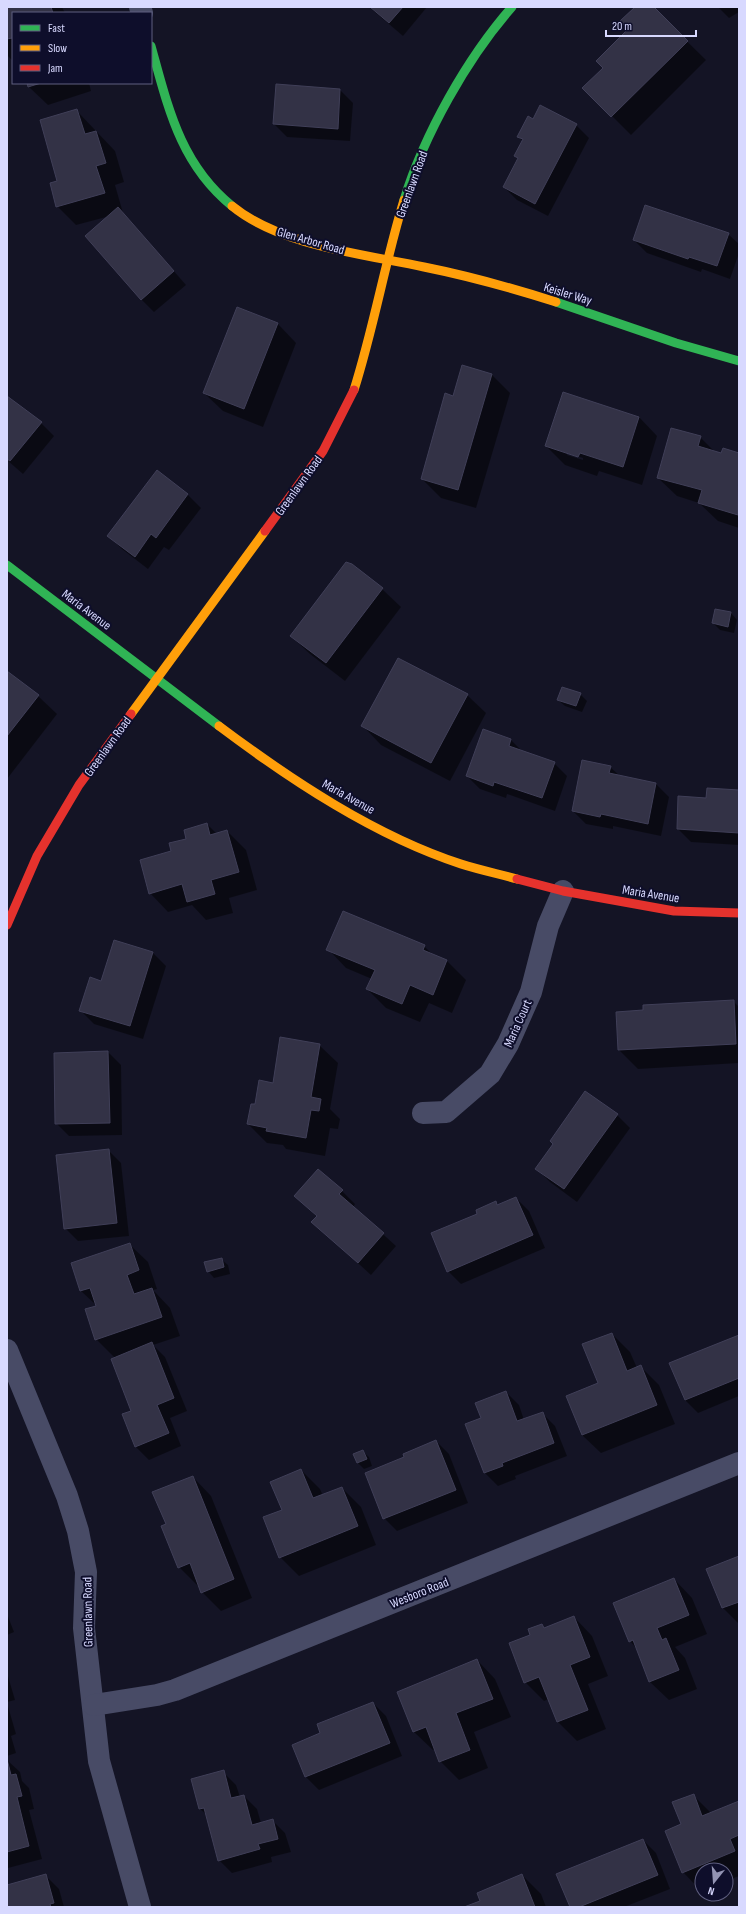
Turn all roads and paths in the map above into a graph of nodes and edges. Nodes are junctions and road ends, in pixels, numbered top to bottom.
1 (512, 7) edge
2 (152, 50) edge
3 (387, 260) junction
4 (739, 361) edge
5 (7, 565) edge
6 (157, 678) junction
7 (563, 891) junction
8 (739, 913) edge
9 (7, 925) edge
10 (423, 1113) dead end
11 (7, 1350) edge
12 (739, 1463) edge
13 (94, 1705) junction
14 (140, 1907) edge

1 - 3 street, Greenlawn Road
2 - 3 street, Glen Arbor Road
3 - 4 street, Keisler Way
3 - 6 street, Greenlawn Road
5 - 6 street, Maria Avenue
6 - 7 street, Maria Avenue
6 - 9 street, Greenlawn Road
7 - 8 street, Maria Avenue
7 - 10 street, Maria Court
11 - 13 street, Greenlawn Road
12 - 13 street, Wesboro Road
13 - 14 street, Greenlawn Road

